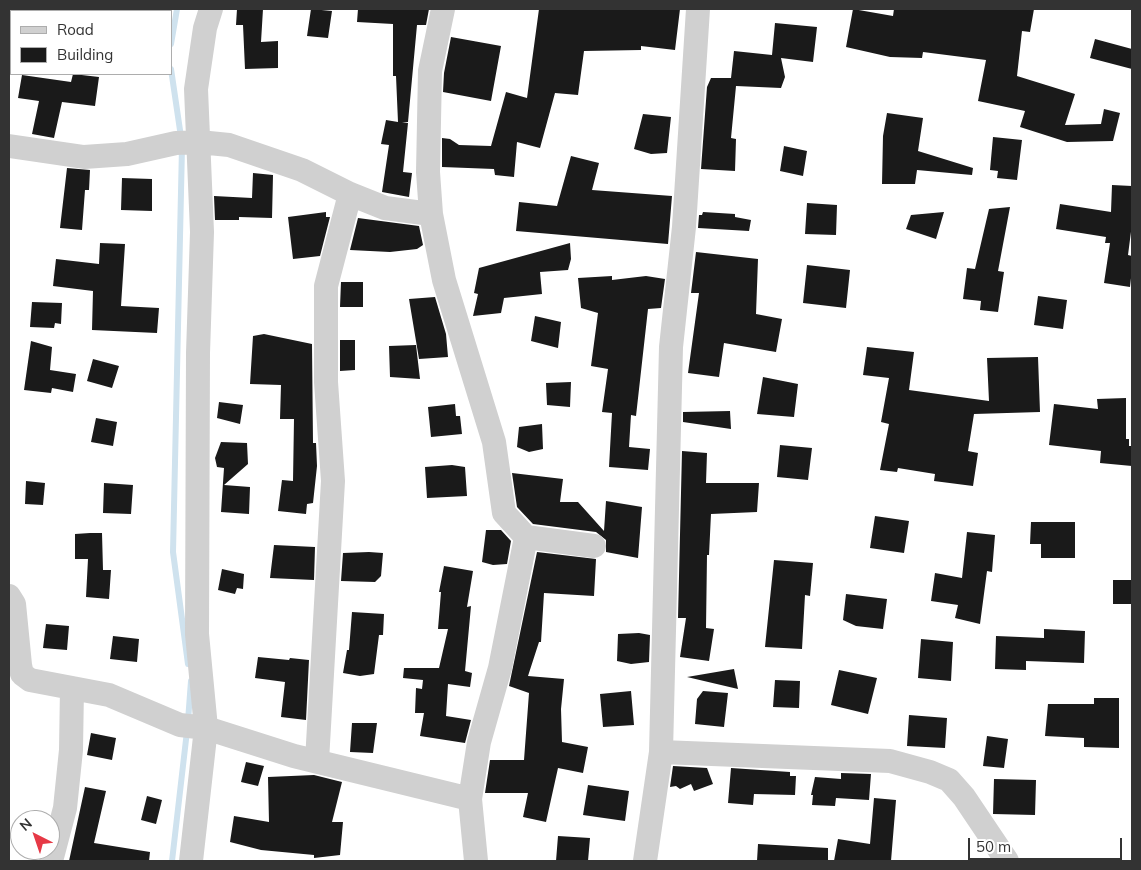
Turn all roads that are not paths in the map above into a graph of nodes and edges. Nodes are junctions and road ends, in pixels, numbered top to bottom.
1 (211, 9) edge
2 (443, 9) edge
3 (698, 9) edge
4 (188, 143) junction
5 (9, 146) edge
6 (350, 194) junction
7 (431, 214) junction
8 (526, 537) junction
9 (594, 546) dead end
10 (9, 596) edge
11 (72, 688) junction
12 (194, 727) junction
13 (661, 752) junction
14 (317, 761) junction
15 (470, 799) junction
16 (52, 861) edge
17 (191, 861) edge
18 (476, 861) edge
19 (644, 861) edge
20 (1006, 861) edge

1 - 4 street
2 - 7 street
3 - 13 street
4 - 5 street
4 - 6 street
4 - 12 street
6 - 7 street
6 - 14 street
7 - 8 street
8 - 9 street
8 - 15 street
10 - 11 street
11 - 12 street
11 - 16 street
12 - 14 street
12 - 17 street
13 - 19 street
13 - 20 street
14 - 15 street
15 - 18 street

